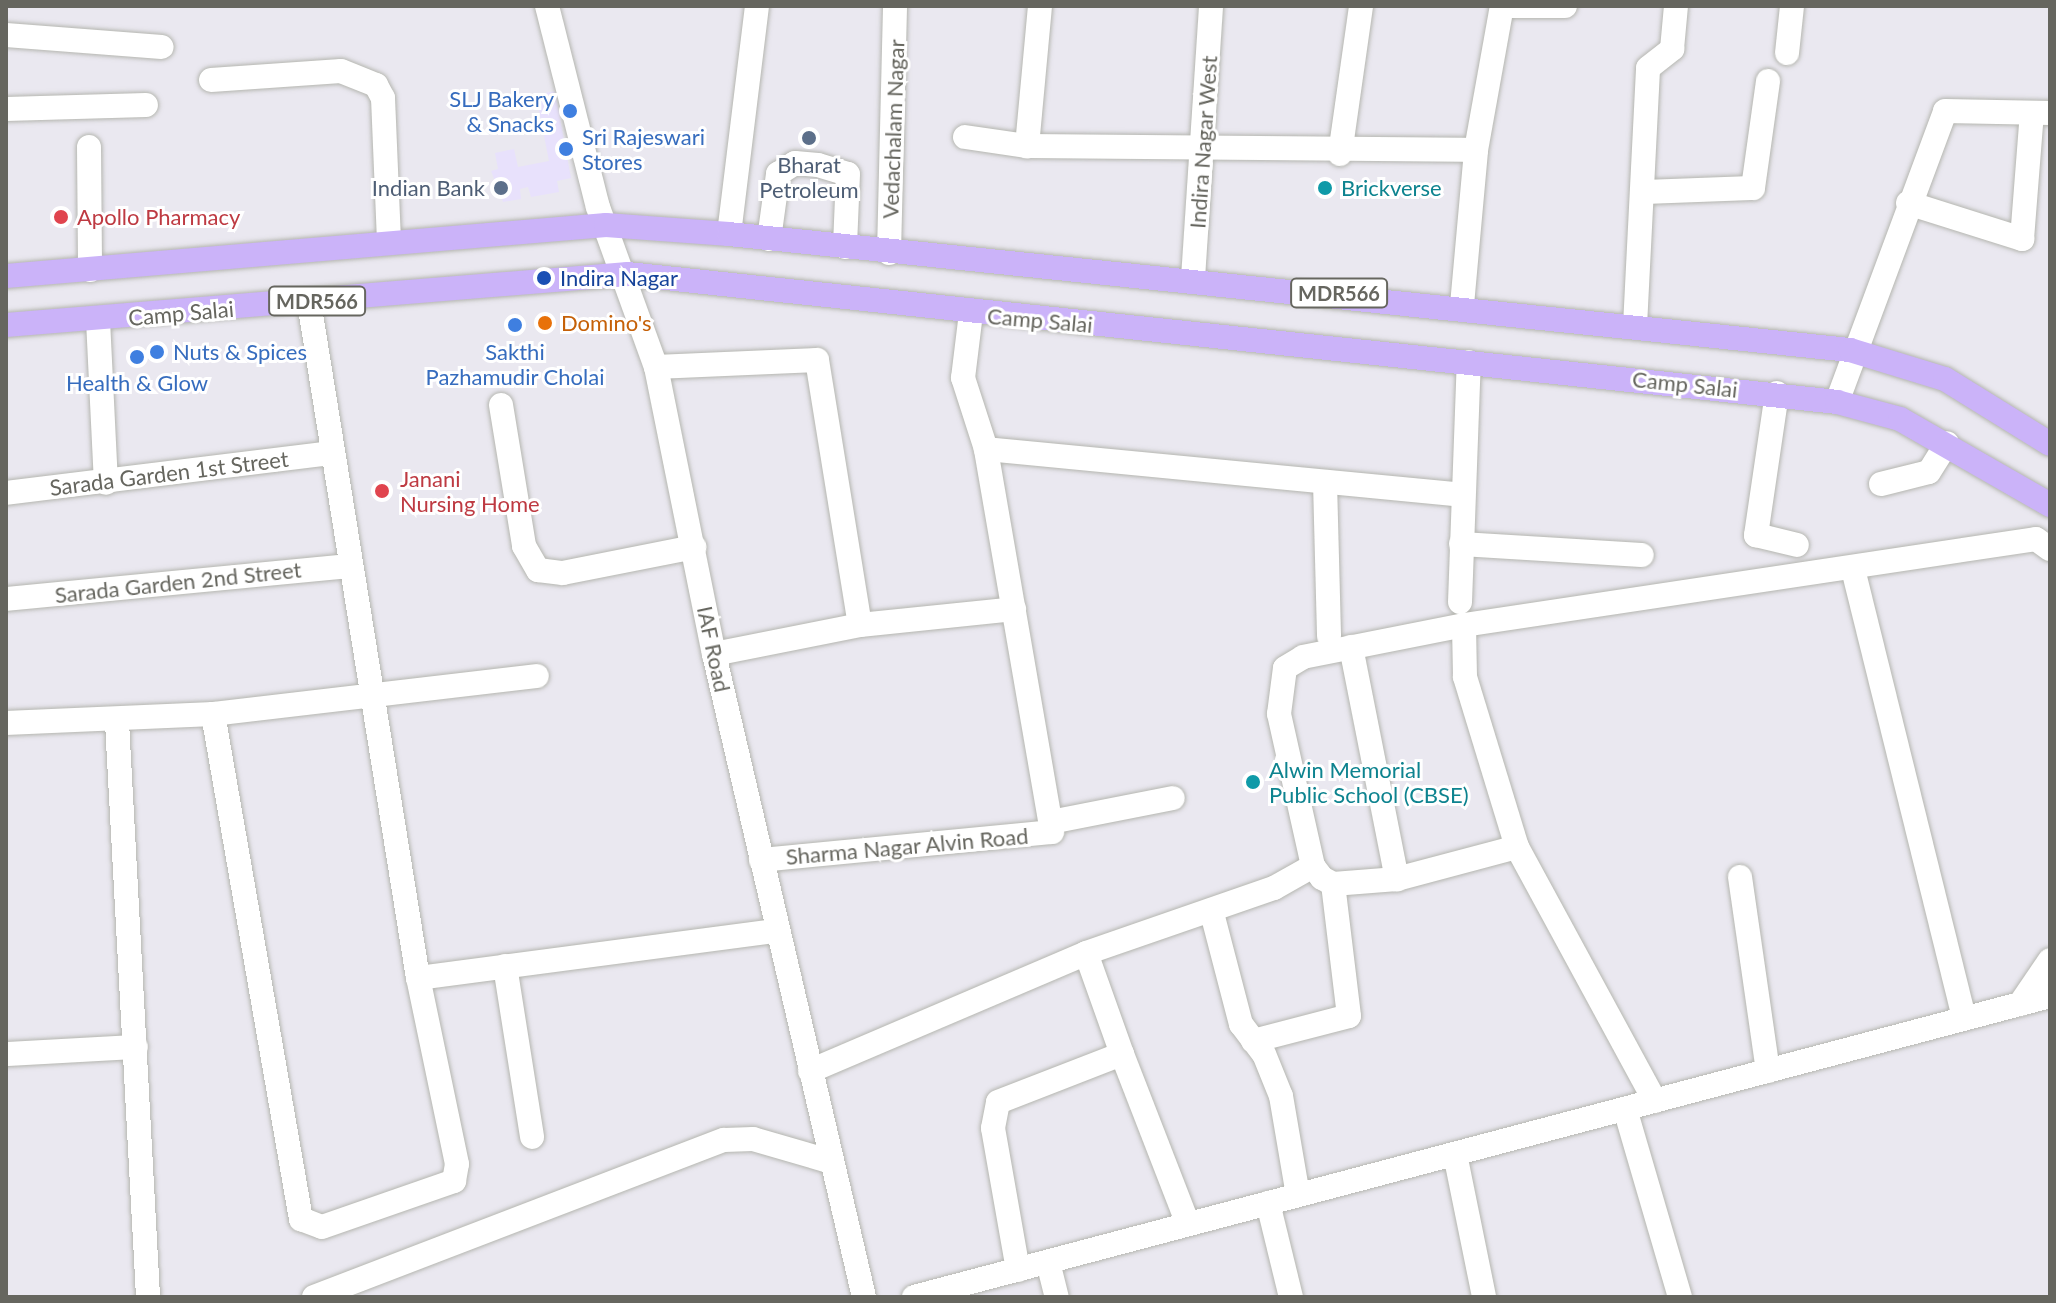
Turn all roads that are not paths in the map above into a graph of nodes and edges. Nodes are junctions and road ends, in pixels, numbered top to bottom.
1 (547, 6) edge
2 (757, 6) edge
3 (895, 6) edge
4 (1040, 6) edge
5 (1211, 6) edge
6 (1361, 6) edge
7 (1565, 6) edge
8 (1676, 6) edge
9 (1792, 6) edge
10 (6, 35) edge
11 (162, 47) dead end
12 (1787, 53) dead end
13 (211, 80) dead end
14 (1768, 81) dead end
15 (146, 105) dead end
16 (6, 109) edge
17 (2041, 113) edge
18 (965, 137) dead end
19 (1027, 146) junction
20 (89, 147) dead end
21 (1207, 147) junction
22 (1476, 150) junction
23 (1340, 154) junction
24 (1643, 192) junction
25 (1908, 203) junction
26 (606, 225) junction
27 (729, 234) junction
28 (769, 239) junction
29 (389, 241) junction
30 (845, 247) junction
31 (889, 253) junction
32 (90, 270) junction
33 (628, 274) junction
34 (6, 276) edge
35 (1193, 278) junction
36 (309, 302) junction
37 (1462, 305) junction
38 (971, 313) junction
39 (98, 320) junction
40 (6, 325) edge
41 (1635, 326) junction
42 (1850, 350) junction
43 (1469, 362) junction
44 (656, 367) junction
45 (1777, 393) junction
46 (1837, 402) junction
47 (501, 405) dead end
48 (1947, 443) junction
49 (2050, 444) edge
50 (986, 449) junction
51 (333, 453) junction
52 (1325, 482) junction
53 (106, 483) junction
54 (1881, 484) dead end
55 (6, 493) edge
56 (1463, 495) junction
57 (2050, 505) edge
58 (1461, 544) junction
59 (1797, 545) dead end
60 (694, 547) junction
61 (2050, 549) edge
62 (1642, 555) dead end
63 (350, 566) junction
64 (1853, 569) junction
65 (6, 599) edge
66 (1014, 609) junction
67 (1462, 613) junction
68 (860, 625) junction
69 (1340, 642) junction
70 (714, 654) junction
71 (537, 676) dead end
72 (370, 696) junction
73 (213, 714) junction
74 (117, 722) junction
75 (6, 723) edge
76 (1173, 798) dead end
77 (1052, 827) junction
78 (1517, 847) junction
79 (761, 860) junction
80 (1313, 866) junction
81 (1740, 877) dead end
82 (1397, 879) junction
83 (1333, 884) junction
84 (1212, 913) junction
85 (777, 931) junction
86 (1086, 953) junction
87 (2050, 960) edge
88 (505, 966) junction
89 (418, 978) junction
90 (2050, 996) edge
91 (2020, 1004) junction
92 (1964, 1019) junction
93 (1253, 1041) junction
94 (136, 1047) junction
95 (6, 1054) edge
96 (1122, 1054) junction
97 (807, 1060) junction
98 (1768, 1071) junction
99 (1655, 1101) junction
100 (1625, 1109) junction
101 (532, 1137) dead end
102 (1455, 1154) junction
103 (832, 1162) junction
104 (1298, 1195) junction
105 (1268, 1203) junction
106 (1188, 1224) junction
107 (1048, 1262) junction
108 (1018, 1270) junction
109 (148, 1297) edge
110 (314, 1297) edge
111 (864, 1297) edge
112 (914, 1297) edge
113 (1057, 1297) edge
114 (1291, 1297) edge
115 (1484, 1297) edge
116 (1680, 1297) edge

1 - 26 street, IAF Road
2 - 27 street
3 - 31 street, Vedachalam Nagar
4 - 19 street
5 - 21 street, Indira Nagar West
6 - 23 street
7 - 22 street
8 - 24 street
9 - 12 street
10 - 11 street
13 - 29 street
14 - 24 street
15 - 16 street
17 - 25 street
17 - 25 street
18 - 19 street
19 - 21 street
20 - 32 street
21 - 23 street
21 - 35 street, Indira Nagar West
22 - 23 street
22 - 37 street
24 - 41 street
25 - 42 street
26 - 27 main road, MDR566
26 - 29 main road, MDR566
26 - 33 street, IAF Road
27 - 28 main road, MDR566
28 - 30 main road, MDR566
28 - 30 street
29 - 32 main road, MDR566
30 - 31 main road, MDR566
31 - 35 main road, MDR566
32 - 34 main road, MDR566
33 - 36 main road, Camp Salai / MDR566
33 - 38 main road, Camp Salai / MDR566
33 - 44 street, IAF Road
35 - 37 main road, MDR566
36 - 39 main road, Camp Salai / MDR566
36 - 51 street
37 - 41 main road, MDR566
38 - 43 main road, Camp Salai / MDR566
38 - 50 street
39 - 40 main road, Camp Salai / MDR566
39 - 53 street
41 - 42 main road, MDR566
42 - 46 street
42 - 49 main road, MDR566
43 - 45 main road, Camp Salai / MDR566
43 - 56 street
44 - 60 street, IAF Road
44 - 68 street
45 - 46 main road, Camp Salai / MDR566
45 - 59 street
46 - 48 main road, Camp Salai / MDR566
47 - 60 street
48 - 54 street
48 - 57 main road, Camp Salai / MDR566
50 - 52 street
50 - 66 street
51 - 53 street, Sarada Garden 1st Street
51 - 63 street
52 - 56 street
52 - 69 street
53 - 55 street, Sarada Garden 1st Street
56 - 58 street
58 - 62 street
58 - 67 street
60 - 70 street, IAF Road
61 - 64 street
63 - 65 street, Sarada Garden 2nd Street
63 - 72 street
64 - 67 street
64 - 92 street
66 - 68 street
66 - 77 street
67 - 69 street
67 - 78 street
68 - 70 street
69 - 80 street
69 - 82 street
70 - 79 street, IAF Road
71 - 72 street
72 - 73 street
72 - 89 street
73 - 74 street
73 - 89 street
74 - 75 street
74 - 94 street
76 - 77 street, Sharma Nagar Alvin Road
77 - 79 street, Sharma Nagar Alvin Road
78 - 82 street
78 - 99 street
79 - 85 street, IAF Road
80 - 83 street
80 - 84 street
81 - 98 street
82 - 83 street
83 - 93 street
84 - 86 street
84 - 93 street
85 - 88 street
85 - 97 street, IAF Road
86 - 96 street
86 - 97 street
87 - 91 street
88 - 89 street
88 - 101 street
90 - 91 street
91 - 92 street
92 - 98 street
93 - 104 street
94 - 95 street
94 - 109 street
96 - 106 street
96 - 108 street
97 - 103 street, IAF Road
98 - 99 street
99 - 100 street
100 - 102 street
100 - 116 street
102 - 104 street
102 - 115 street
103 - 110 street
103 - 111 street, IAF Road
104 - 105 street
105 - 106 street
105 - 114 street
106 - 107 street
107 - 108 street
107 - 113 street
108 - 112 street

